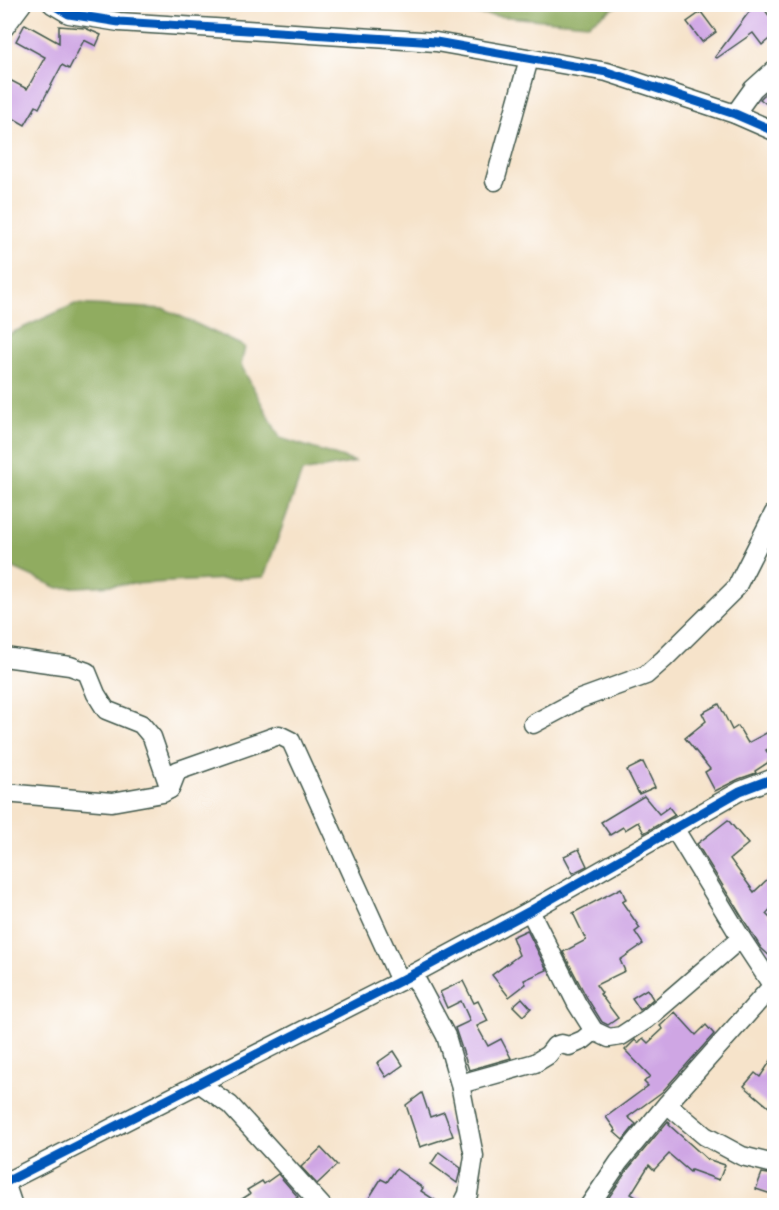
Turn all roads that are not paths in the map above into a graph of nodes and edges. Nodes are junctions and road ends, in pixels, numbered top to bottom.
1 (22, 4) edge
2 (52, 4) edge
3 (4, 28) edge
4 (529, 59) junction
5 (774, 70) edge
6 (735, 114) junction
7 (774, 131) edge
8 (495, 181) dead end
9 (774, 513) edge
10 (4, 657) edge
11 (533, 724) dead end
12 (774, 778) edge
13 (170, 789) junction
14 (4, 793) edge
15 (674, 828) junction
16 (530, 911) junction
17 (741, 938) junction
18 (406, 977) junction
19 (774, 986) edge
20 (594, 1031) junction
21 (199, 1083) junction
22 (460, 1084) junction
23 (667, 1104) junction
24 (774, 1164) edge
25 (5, 1182) edge
26 (13, 1206) edge
27 (322, 1206) edge
28 (462, 1206) edge
29 (589, 1206) edge

1 - 3 street
2 - 4 street
4 - 6 street
4 - 8 street
5 - 6 street
6 - 7 street
9 - 11 street
10 - 13 street
12 - 15 street
13 - 14 street
13 - 18 street
15 - 16 street
15 - 17 street
16 - 18 street
16 - 20 street
17 - 19 street
17 - 20 street
18 - 21 street
18 - 22 street
19 - 23 street
20 - 22 street
21 - 25 street
21 - 27 street
22 - 28 street
23 - 24 street
23 - 29 street
25 - 26 street

